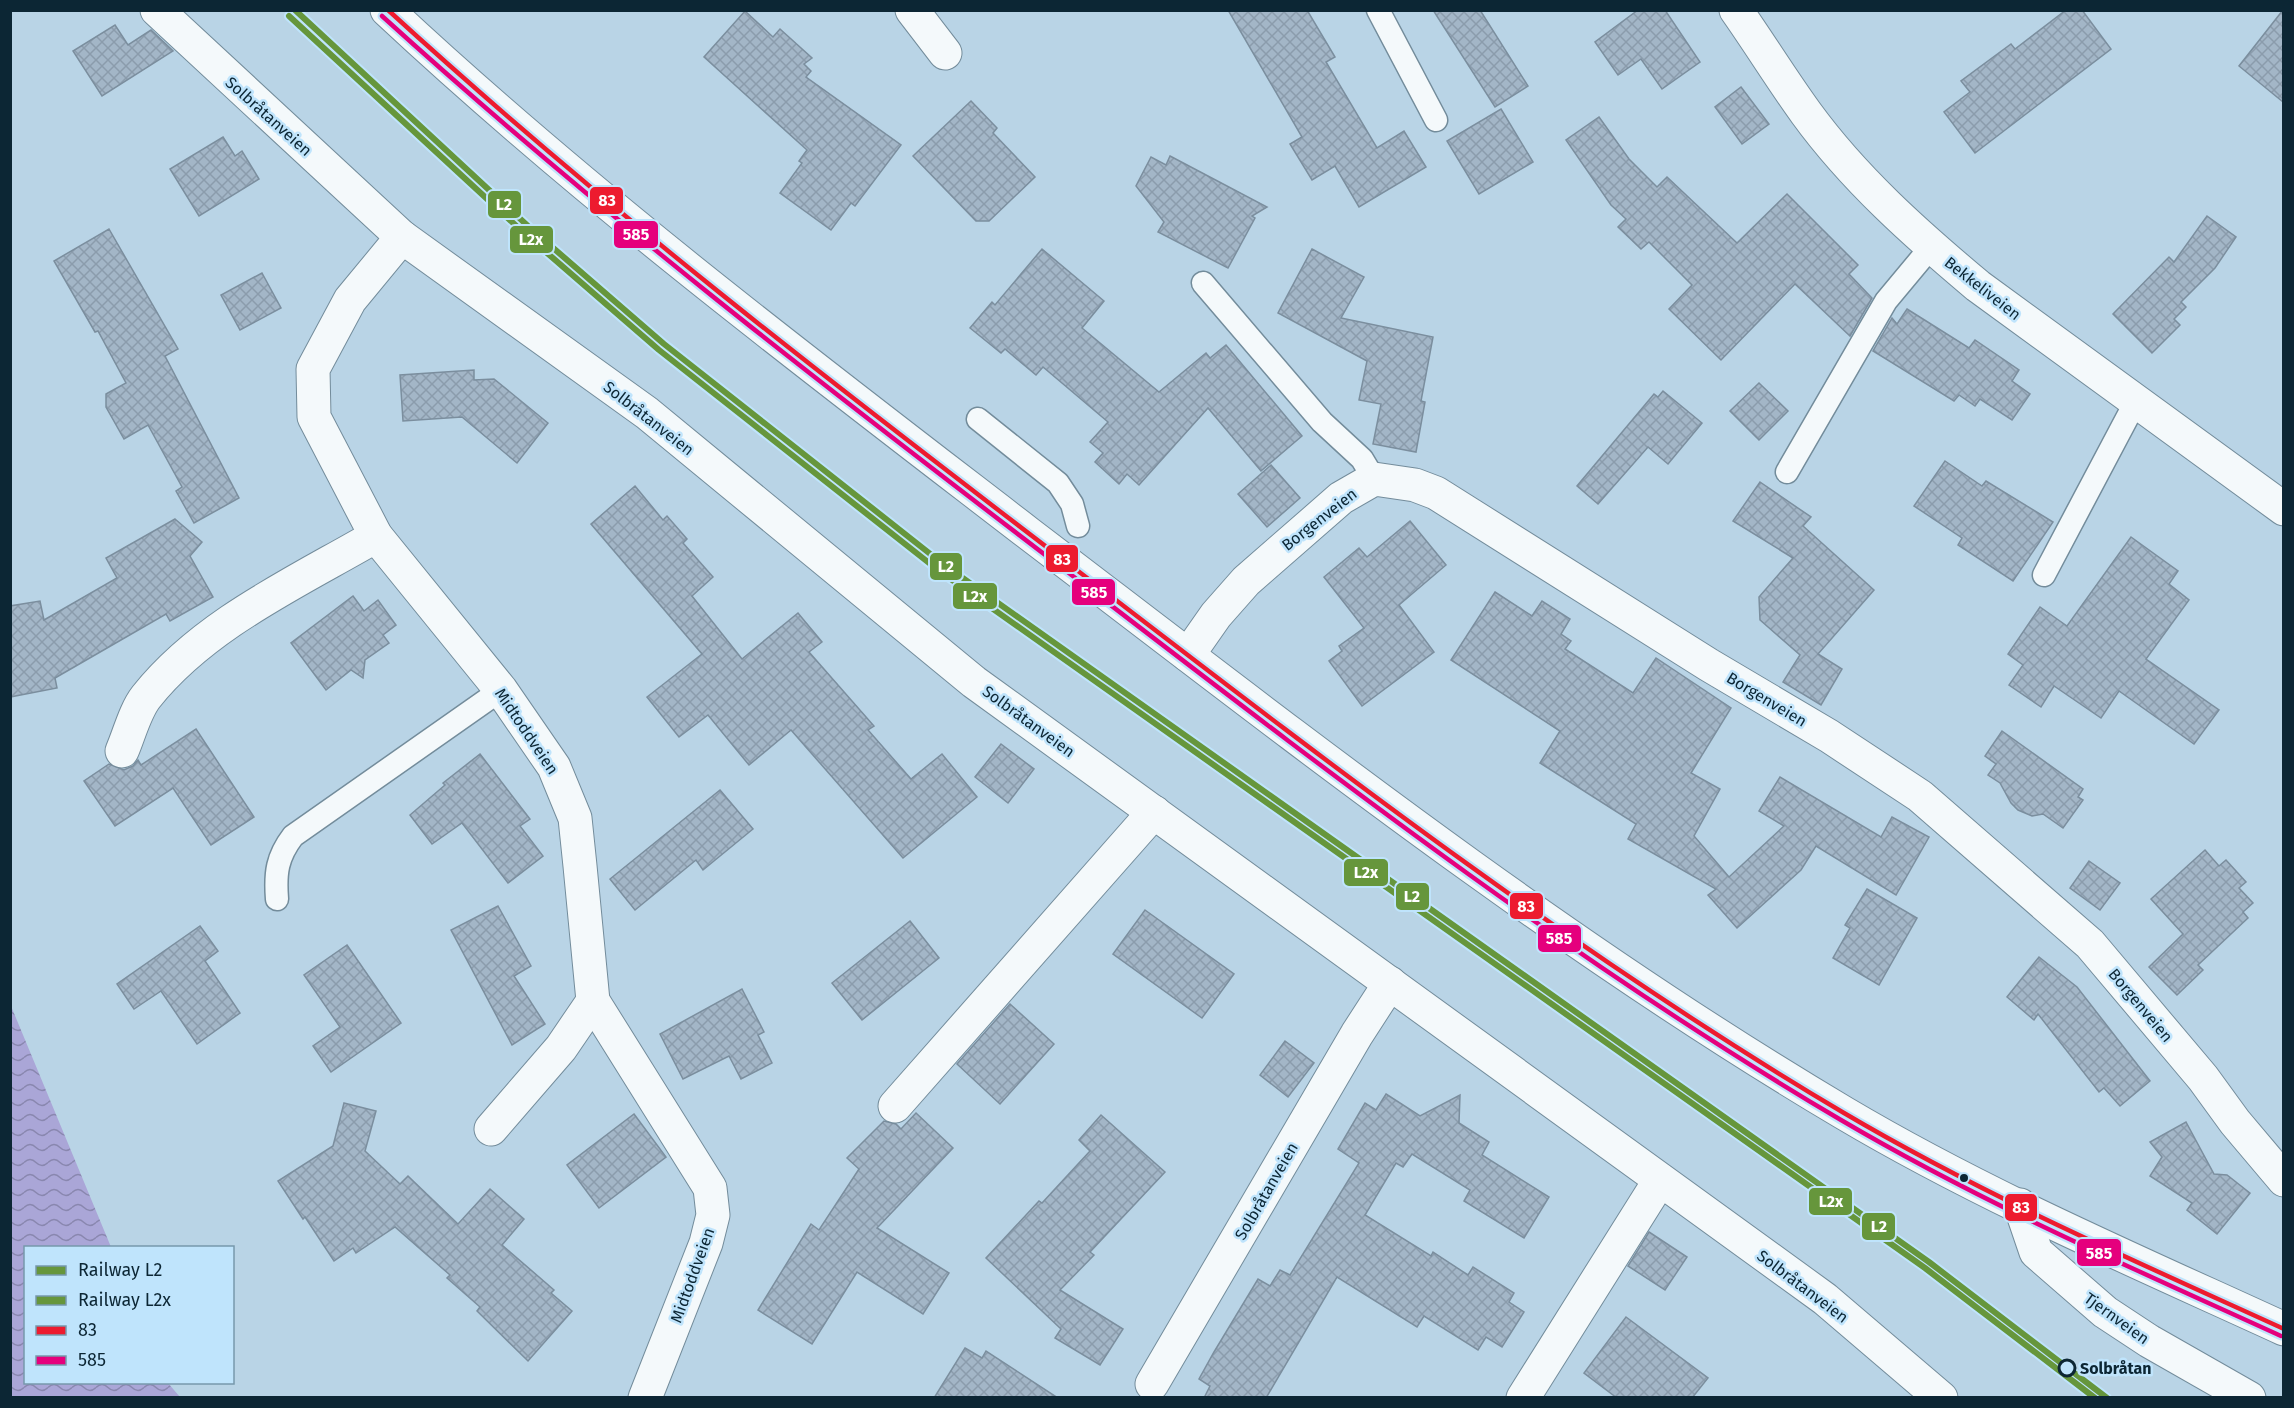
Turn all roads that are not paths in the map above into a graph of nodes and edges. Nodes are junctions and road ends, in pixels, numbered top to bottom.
1 (157, 10) edge
2 (387, 10) edge
3 (912, 10) edge
4 (1378, 10) edge
5 (1736, 10) edge
6 (945, 53) dead end
7 (1436, 120) dead end
8 (402, 237) junction
9 (1931, 247) junction
10 (1203, 283) dead end
11 (2135, 403) junction
12 (978, 419) dead end
13 (1787, 472) dead end
14 (1374, 479) junction
15 (2283, 509) edge
16 (1078, 526) dead end
17 (376, 536) junction
18 (2044, 575) dead end
19 (1188, 655) junction
20 (501, 690) junction
21 (122, 752) dead end
22 (1154, 812) junction
23 (277, 898) dead end
24 (1390, 983) junction
25 (593, 1000) junction
26 (895, 1106) dead end
27 (491, 1129) dead end
28 (1660, 1180) junction
29 (2283, 1180) edge
30 (2020, 1205) junction
31 (2283, 1329) edge
32 (1147, 1393) edge
33 (645, 1398) edge
34 (1523, 1398) edge
35 (1941, 1398) edge
36 (2249, 1398) edge

1 - 8 street, Solbråtanveien
2 - 19 street
3 - 6 street
4 - 7 lane
5 - 9 street, Bekkeliveien
8 - 17 street, Midtoddveien
8 - 22 street, Solbråtanveien
9 - 11 street, Bekkeliveien
9 - 13 lane
10 - 14 lane
11 - 15 street, Bekkeliveien
11 - 18 lane
12 - 16 lane
14 - 19 street, Borgenveien
14 - 29 street, Borgenveien
17 - 20 street, Midtoddveien
17 - 21 street
19 - 30 street
20 - 23 lane
20 - 25 street, Midtoddveien
22 - 24 street, Solbråtanveien
22 - 26 street
24 - 28 street, Solbråtanveien
24 - 32 street, Solbråtanveien
25 - 27 street
25 - 33 street, Midtoddveien
28 - 34 street
28 - 35 street, Solbråtanveien
30 - 31 street
30 - 36 street, Tjernveien

